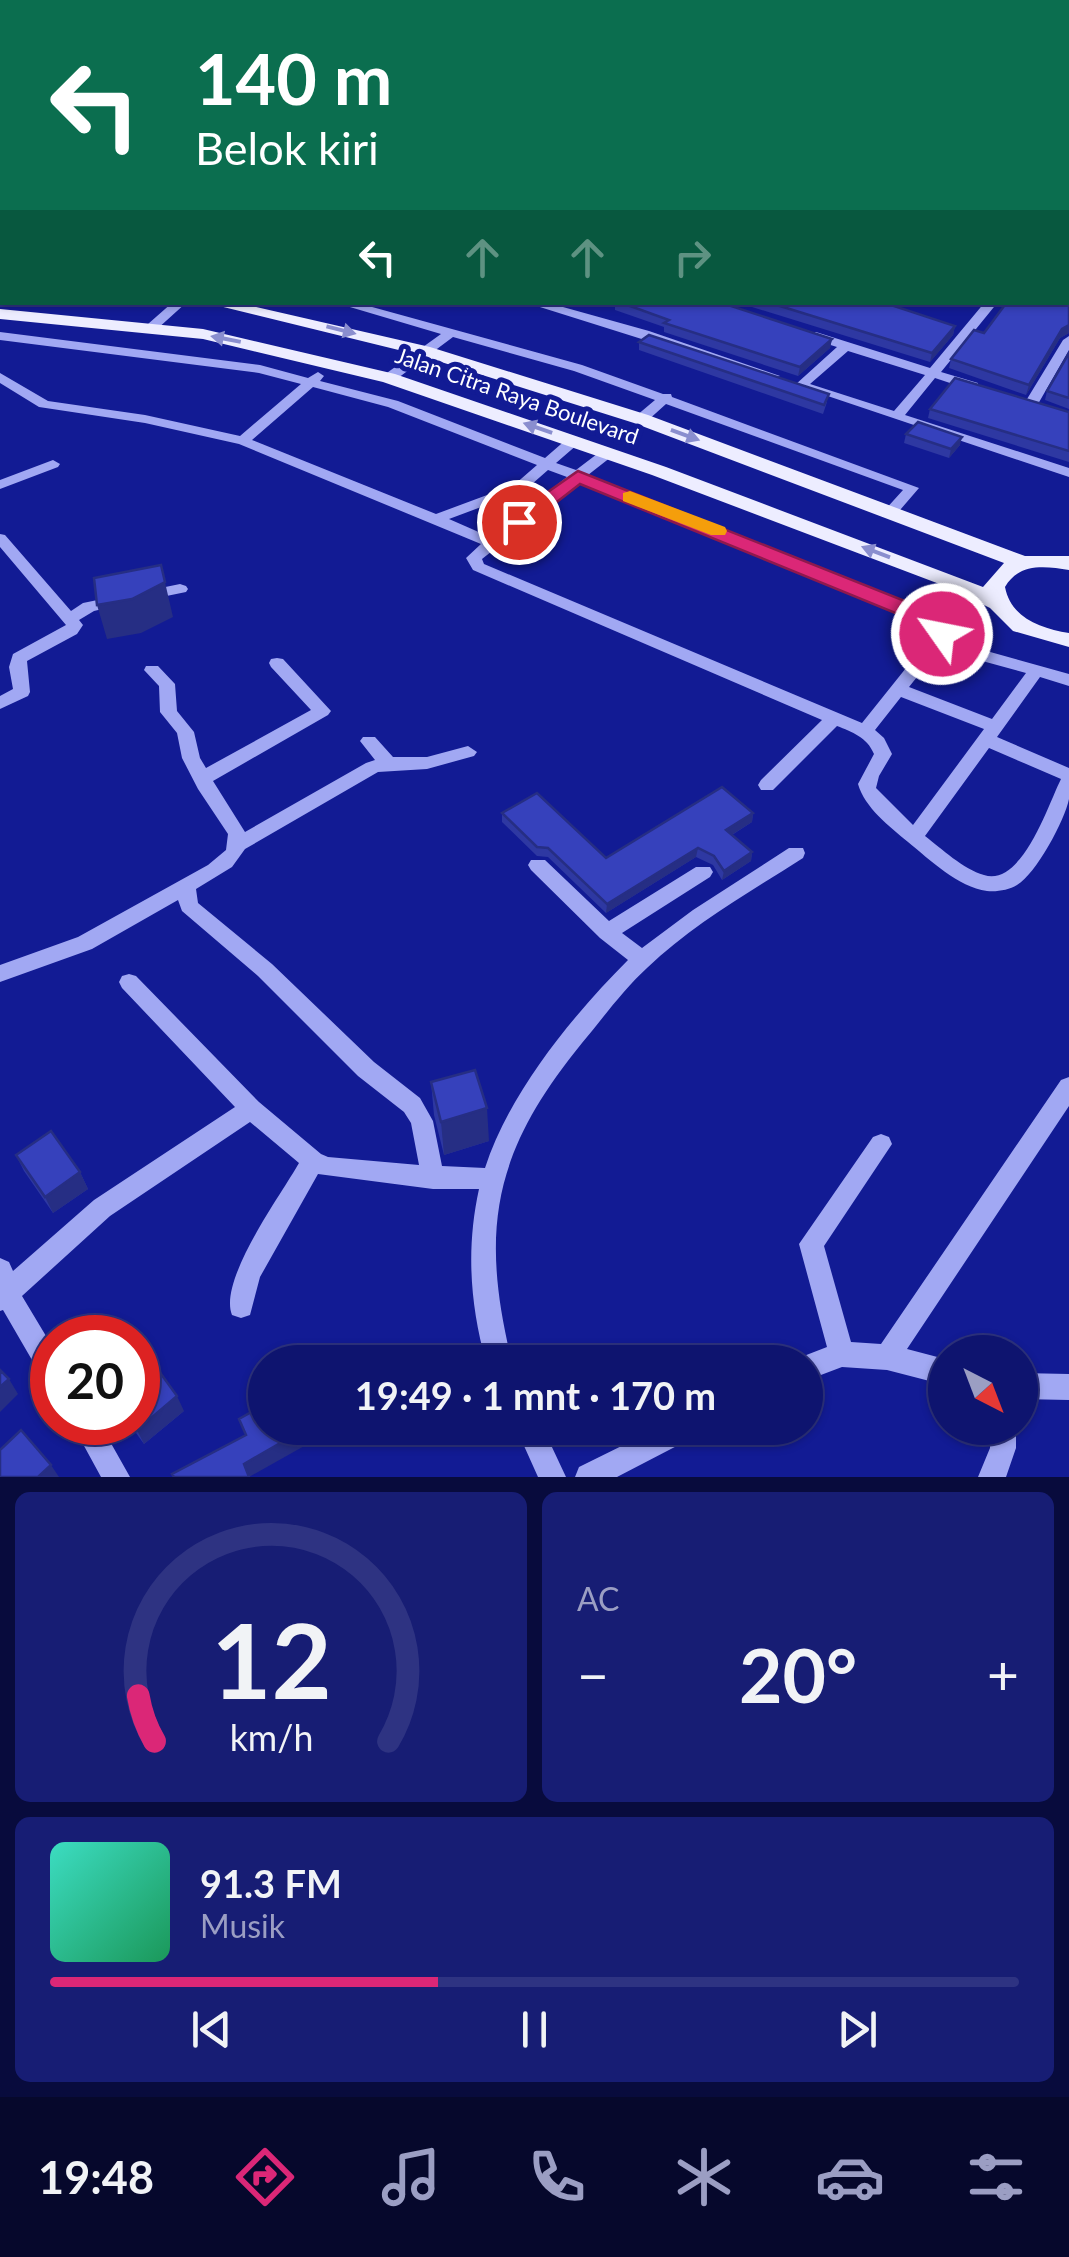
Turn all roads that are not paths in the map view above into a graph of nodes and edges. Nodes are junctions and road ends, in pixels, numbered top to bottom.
1 (178, 305) edge
2 (224, 305) edge
3 (350, 305) edge
4 (547, 305) edge
5 (989, 305) edge
6 (0, 314) edge
7 (951, 327) edge
8 (152, 328) junction
9 (794, 330) edge
10 (452, 332) junction
11 (966, 332) junction
12 (0, 336) edge
13 (1069, 340) edge
14 (846, 346) junction
15 (424, 351) junction
16 (330, 362) junction
17 (934, 373) junction
18 (0, 377) edge
19 (389, 378) junction
20 (315, 381) junction
21 (801, 384) junction
22 (982, 388) edge
23 (666, 397) junction
24 (1015, 399) edge
25 (1031, 404) junction
26 (1050, 410) edge
27 (898, 416) junction
28 (642, 419) junction
29 (573, 440) junction
30 (243, 441) junction
31 (606, 454) junction
32 (53, 464) dead end
33 (547, 464) junction
34 (1069, 473) edge
35 (578, 476) junction
36 (0, 485) edge
37 (519, 488) junction
38 (547, 500) junction
39 (889, 514) junction
40 (436, 519) junction
41 (0, 538) edge
42 (491, 543) junction
43 (1022, 562) junction
44 (1069, 563) edge
45 (958, 584) junction
46 (180, 589) dead end
47 (998, 603) junction
48 (71, 618) junction
49 (928, 618) junction
50 (942, 634) junction
51 (1069, 640) edge
52 (277, 663) dead end
53 (152, 670) dead end
54 (1036, 673) junction
55 (1069, 680) edge
56 (898, 690) junction
57 (0, 704) edge
58 (834, 718) junction
59 (865, 731) junction
60 (991, 734) junction
61 (369, 740) dead end
62 (468, 752) dead end
63 (388, 763) junction
64 (203, 778) junction
65 (1069, 778) edge
66 (767, 784) dead end
67 (916, 836) junction
68 (240, 844) junction
69 (796, 853) dead end
70 (538, 864) dead end
71 (702, 872) dead end
72 (186, 886) junction
73 (607, 932) junction
74 (642, 958) junction
75 (0, 974) edge
76 (129, 982) dead end
77 (1069, 1087) edge
78 (251, 1109) junction
79 (881, 1144) dead end
80 (313, 1160) junction
81 (433, 1178) junction
82 (492, 1180) junction
83 (2, 1288) edge
84 (240, 1306) dead end
85 (30, 1334) edge
86 (493, 1345) edge
87 (842, 1354) junction
88 (887, 1357) junction
89 (823, 1361) edge
90 (928, 1368) edge
91 (1038, 1387) edge
92 (1069, 1388) edge
93 (97, 1445) edge
94 (538, 1445) edge
95 (652, 1445) edge
96 (1003, 1445) edge
97 (116, 1477) edge
98 (552, 1477) edge
99 (589, 1477) edge
100 (992, 1477) edge

1 - 8 street
2 -> 15 main road, Jalan Citra Raya Boulevard
3 - 10 street
4 - 21 street
5 - 11 street
6 - 8 main road, Jalan Citra Raya Boulevard
7 - 11 street
16 -> 8 main road, Jalan Citra Raya Boulevard
9 - 14 street
10 - 15 street
10 - 23 street
11 - 17 street
12 - 20 street
13 - 25 street
14 - 17 street
14 - 21 street
15 - 19 street
15 - 28 main road, Jalan Citra Raya Boulevard
16 - 19 main road, Jalan Citra Raya Boulevard
16 - 20 street
17 - 22 street
17 - 27 street
18 - 30 street
29 -> 19 main road, Jalan Citra Raya Boulevard
20 - 30 street
20 - 33 street
21 - 27 street
23 - 28 street
23 - 39 street
24 - 25 street
25 - 26 street
27 - 34 street
28 -> 39 main road, Jalan Citra Raya Boulevard
29 - 31 main road, Jalan Citra Raya Boulevard
29 - 33 street
30 - 40 street
31 - 35 street
45 -> 31 main road, Jalan Citra Raya Boulevard
32 - 36 street
33 - 35 street
33 - 37 street
35 - 38 street
35 - 49 street
37 - 38 street
37 - 40 street
38 - 42 street
39 - 43 main road, Jalan Citra Raya Boulevard
40 - 42 street
41 - 48 street
42 - 58 street
43 - 44 main road, Jalan Citra Raya Boulevard
43 - 47 main road
45 - 47 main road, Jalan Citra Raya Boulevard
45 - 49 street
46 - 48 street
47 - 51 main road, Jalan Citra Raya Boulevard
48 - 57 street
49 - 50 street
50 - 54 street
50 - 56 street
52 - 64 street
53 - 64 street
54 - 55 street
54 - 60 street
56 - 59 street
56 - 60 street
58 - 59 street
58 - 66 street
59 - 67 street
60 - 65 street
60 - 67 street
61 - 63 street
62 - 63 street
63 - 68 street
64 - 68 street
65 - 67 street
68 - 72 street
69 - 74 street
70 - 73 street
71 - 73 street
72 - 75 street
72 - 81 street
73 - 74 street
74 - 82 street
76 - 78 street
77 - 88 street
78 - 80 street
78 - 83 street
79 - 87 street
80 - 81 street
80 - 84 street
81 - 82 street
82 - 86 street
83 - 85 street
87 - 88 street
87 - 89 street
88 - 90 street
91 - 92 street
93 - 97 street
94 - 98 street
95 - 99 street
96 - 100 street

